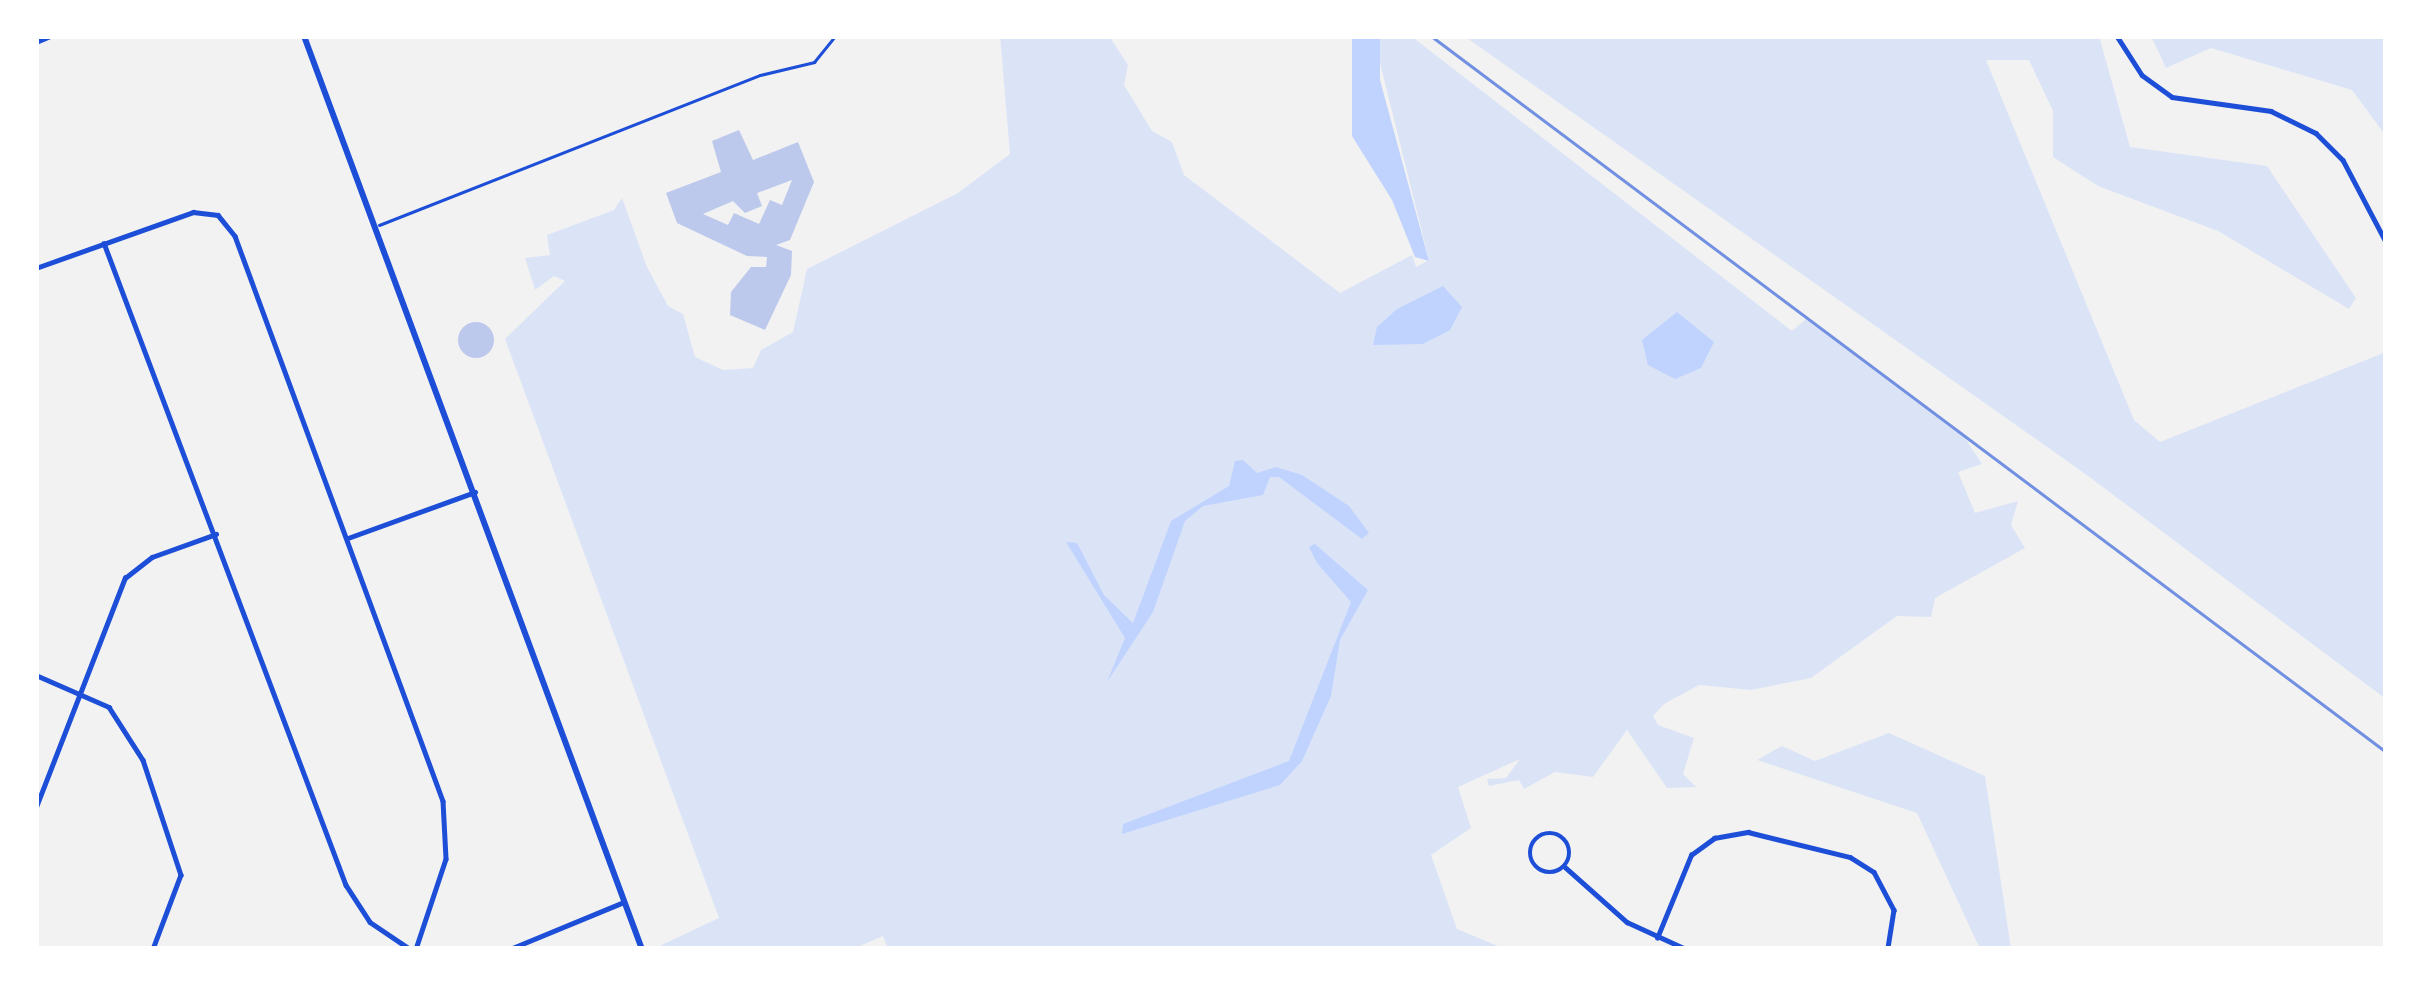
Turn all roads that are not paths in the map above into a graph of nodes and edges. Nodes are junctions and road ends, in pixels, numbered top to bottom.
1 (50, 36) edge
2 (304, 36) edge
3 (835, 36) edge
4 (2117, 36) edge
5 (36, 42) edge
6 (377, 226) junction
7 (2386, 242) edge
8 (104, 243) junction
9 (36, 268) edge
10 (475, 492) junction
11 (217, 534) junction
12 (348, 538) junction
13 (36, 675) edge
14 (80, 691) junction
15 (36, 807) edge
16 (1565, 867) junction
17 (624, 902) junction
18 (1657, 938) junction
19 (153, 949) edge
20 (413, 949) edge
21 (510, 949) edge
22 (642, 949) edge
23 (1686, 949) edge
24 (1888, 949) edge

1 - 5 street
2 - 6 street
3 - 6 lane
4 - 7 street
6 - 10 street
8 - 9 street
8 - 11 street
8 - 12 street
10 - 12 street
10 - 17 street
11 - 14 street
11 - 20 street
12 - 20 street
13 - 14 street
14 - 15 street
14 - 19 street
16 - 16 street
16 - 18 street
17 - 21 street
17 - 22 street
18 - 23 street
18 - 24 street

